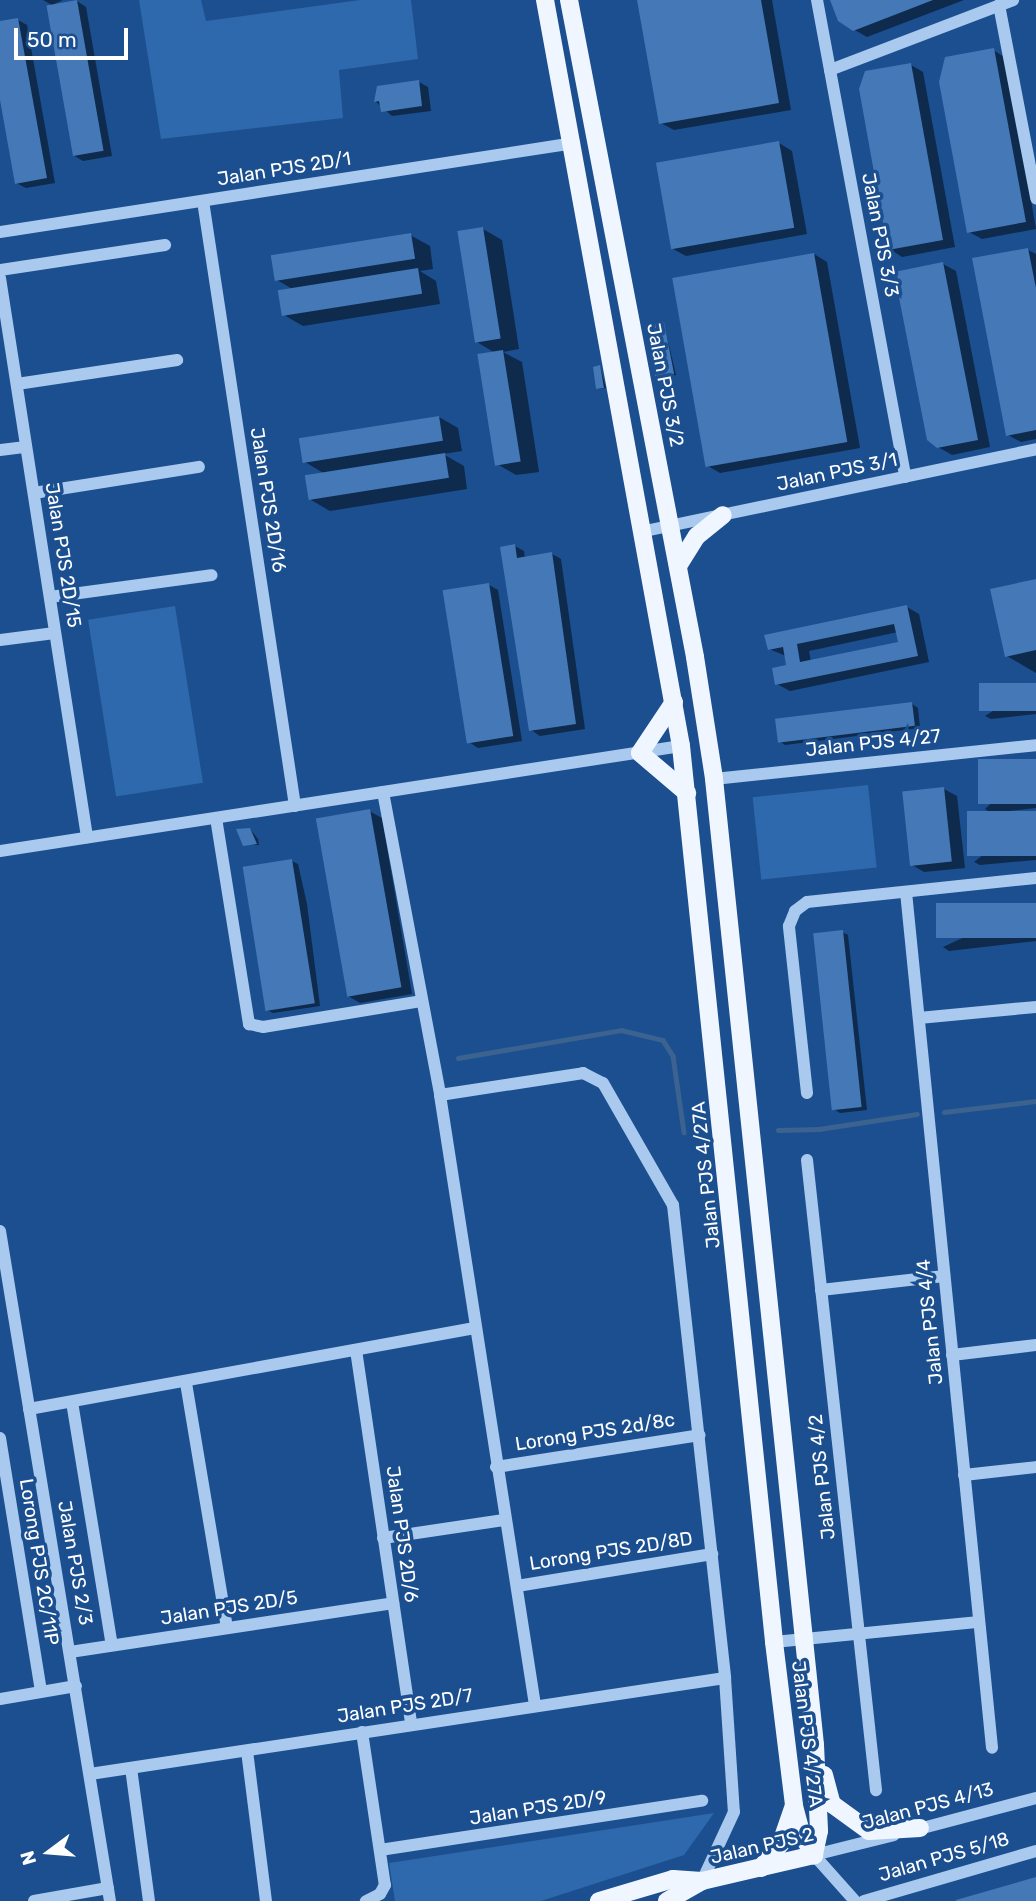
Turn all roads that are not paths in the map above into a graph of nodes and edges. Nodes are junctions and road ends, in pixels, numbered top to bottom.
1 (545, 0) edge
2 (569, 0) edge
3 (817, 0) edge
4 (1013, 0) edge
5 (999, 5) junction
6 (830, 70) junction
7 (574, 143) junction
8 (1036, 198) edge
9 (203, 201) junction
10 (0, 232) edge
11 (165, 245) dead end
12 (0, 271) edge
13 (0, 278) edge
14 (177, 360) dead end
15 (17, 384) junction
16 (26, 447) junction
17 (1036, 449) edge
18 (0, 450) edge
19 (200, 467) dead end
20 (905, 477) junction
21 (34, 493) junction
22 (723, 515) junction
23 (670, 526) junction
24 (645, 531) junction
25 (678, 566) junction
26 (212, 575) dead end
27 (50, 597) junction
28 (55, 633) junction
29 (0, 640) edge
30 (674, 702) junction
31 (681, 746) junction
32 (1036, 746) edge
33 (640, 752) junction
34 (714, 779) junction
35 (383, 792) junction
36 (687, 793) junction
37 (295, 806) junction
38 (216, 818) junction
39 (87, 837) junction
40 (0, 851) edge
41 (1036, 878) edge
42 (906, 892) junction
43 (421, 1000) junction
44 (1036, 1007) edge
45 (919, 1018) junction
46 (807, 1093) dead end
47 (440, 1094) junction
48 (807, 1160) dead end
49 (760, 1209) junction
50 (732, 1211) junction
51 (0, 1231) edge
52 (944, 1276) junction
53 (768, 1282) junction
54 (739, 1287) junction
55 (821, 1290) junction
56 (475, 1328) junction
57 (1036, 1345) edge
58 (356, 1350) junction
59 (952, 1354) junction
60 (186, 1383) junction
61 (72, 1402) junction
62 (29, 1409) junction
63 (699, 1435) junction
64 (0, 1438) edge
65 (496, 1467) junction
66 (1036, 1467) edge
67 (964, 1475) junction
68 (504, 1520) junction
69 (383, 1538) junction
70 (712, 1554) junction
71 (517, 1586) junction
72 (393, 1603) junction
73 (979, 1622) junction
74 (227, 1628) junction
75 (859, 1633) junction
76 (804, 1639) junction
77 (775, 1642) junction
78 (112, 1645) junction
79 (70, 1652) junction
80 (725, 1678) junction
81 (76, 1686) junction
82 (41, 1692) junction
83 (0, 1699) edge
84 (535, 1705) junction
85 (411, 1724) junction
86 (362, 1732) junction
87 (815, 1745) junction
88 (992, 1748) dead end
89 (247, 1751) junction
90 (131, 1768) junction
91 (90, 1774) junction
92 (876, 1790) dead end
93 (1036, 1798) edge
94 (702, 1801) dead end
95 (794, 1806) junction
96 (920, 1828) junction
97 (380, 1850) junction
98 (1036, 1851) edge
99 (822, 1854) junction
100 (761, 1868) junction
101 (702, 1881) junction
102 (109, 1894) edge
103 (34, 1901) edge
104 (149, 1901) edge
105 (266, 1901) edge
106 (366, 1901) edge
107 (599, 1901) edge
108 (667, 1901) edge
109 (855, 1901) edge
110 (864, 1901) edge

1 - 7 main road
2 - 23 main road, Jalan PJS 3/2
3 - 6 street, Jalan PJS 3/3
4 - 5 street
5 - 6 street
5 - 8 street
6 - 20 street, Jalan PJS 3/3
7 - 9 street, Jalan PJS 2D/1
7 - 24 main road
9 - 10 street, Jalan PJS 2D/1
9 - 37 street, Jalan PJS 2D/16
11 - 12 street
13 - 15 street, Jalan PJS 2D/15
14 - 15 street
15 - 16 street, Jalan PJS 2D/15
16 - 18 street
16 - 21 street, Jalan PJS 2D/15
17 - 20 street, Jalan PJS 3/1
19 - 21 street
20 - 22 street, Jalan PJS 3/1
21 - 27 street, Jalan PJS 2D/15
22 - 23 street, Jalan PJS 3/1
22 - 25 main road
23 - 24 street, Jalan PJS 3/1
23 - 25 main road, Jalan PJS 3/2
24 - 30 main road
25 - 34 main road, Jalan PJS 3/2
26 - 27 street
27 - 28 street, Jalan PJS 2D/15
28 - 29 street
28 - 39 street, Jalan PJS 2D/15
30 - 31 main road
30 - 33 main road
31 - 33 street
31 - 36 main road, Jalan PJS 4/27A
32 - 34 street, Jalan PJS 4/27
33 - 35 street
33 - 36 main road
34 - 49 main road, Jalan PJS 4/27A
35 - 37 street
35 - 43 street
36 - 50 main road, Jalan PJS 4/27A
37 - 38 street
38 - 39 street
38 - 43 street
39 - 40 street
41 - 42 street
42 - 45 street, Jalan PJS 4/4
42 - 46 street
43 - 47 street
44 - 45 street
45 - 52 street, Jalan PJS 4/4
47 - 56 street
47 - 63 street
48 - 55 street, Jalan PJS 4/2
49 - 50 main road
49 - 53 main road, Jalan PJS 4/27A
50 - 54 main road, Jalan PJS 4/27A
51 - 62 street, Jalan PJS 2/3
52 - 55 street
52 - 59 street, Jalan PJS 4/4
53 - 54 main road
53 - 76 main road, Jalan PJS 4/27A
54 - 77 main road, Jalan PJS 4/27A
55 - 75 street, Jalan PJS 4/2
56 - 58 street
56 - 65 street
57 - 59 street
58 - 60 street
58 - 69 street, Jalan PJS 2D/6
59 - 67 street, Jalan PJS 4/4
60 - 61 street
60 - 74 street
61 - 62 street
61 - 78 street
62 - 79 street, Jalan PJS 2/3
63 - 65 street, Lorong PJS 2d/8c
63 - 70 street
64 - 82 street, Lorong PJS 2C/11P
65 - 68 street
66 - 67 street
67 - 73 street, Jalan PJS 4/4
68 - 69 street
68 - 71 street
69 - 72 street, Jalan PJS 2D/6
70 - 71 street, Lorong PJS 2D/8D
70 - 80 street
71 - 84 street
72 - 74 street, Jalan PJS 2D/5
72 - 85 street, Jalan PJS 2D/6
73 - 75 street
73 - 88 street, Jalan PJS 4/4
74 - 78 street, Jalan PJS 2D/5
75 - 76 street
75 - 92 street, Jalan PJS 4/2
76 - 77 street
76 - 87 main road, Jalan PJS 4/27A
77 - 95 main road, Jalan PJS 4/27A
78 - 79 street, Jalan PJS 2D/5
79 - 81 street, Jalan PJS 2/3
80 - 84 street, Jalan PJS 2D/7
80 - 101 street
81 - 82 street
81 - 91 street, Jalan PJS 2/3
82 - 83 street
84 - 85 street, Jalan PJS 2D/7
85 - 86 street, Jalan PJS 2D/7
86 - 89 street, Jalan PJS 2D/7
86 - 97 street
87 - 96 main road
87 - 99 main road, Jalan PJS 4/27A
89 - 90 street, Jalan PJS 2D/7
89 - 105 street
90 - 91 street, Jalan PJS 2D/7
90 - 104 street
91 - 102 street, Jalan PJS 2/3
93 - 96 street, Jalan PJS 4/13
94 - 97 street, Jalan PJS 2D/9
95 - 99 main road, Jalan PJS 4/27A
95 - 100 main road
96 - 99 street, Jalan PJS 4/13
97 - 106 street
98 - 110 street, Jalan PJS 5/18
99 - 100 main road, Jalan PJS 2
99 - 109 street
100 - 101 main road, Jalan PJS 2
101 - 107 main road
101 - 108 main road, Jalan PJS 2
102 - 103 street

